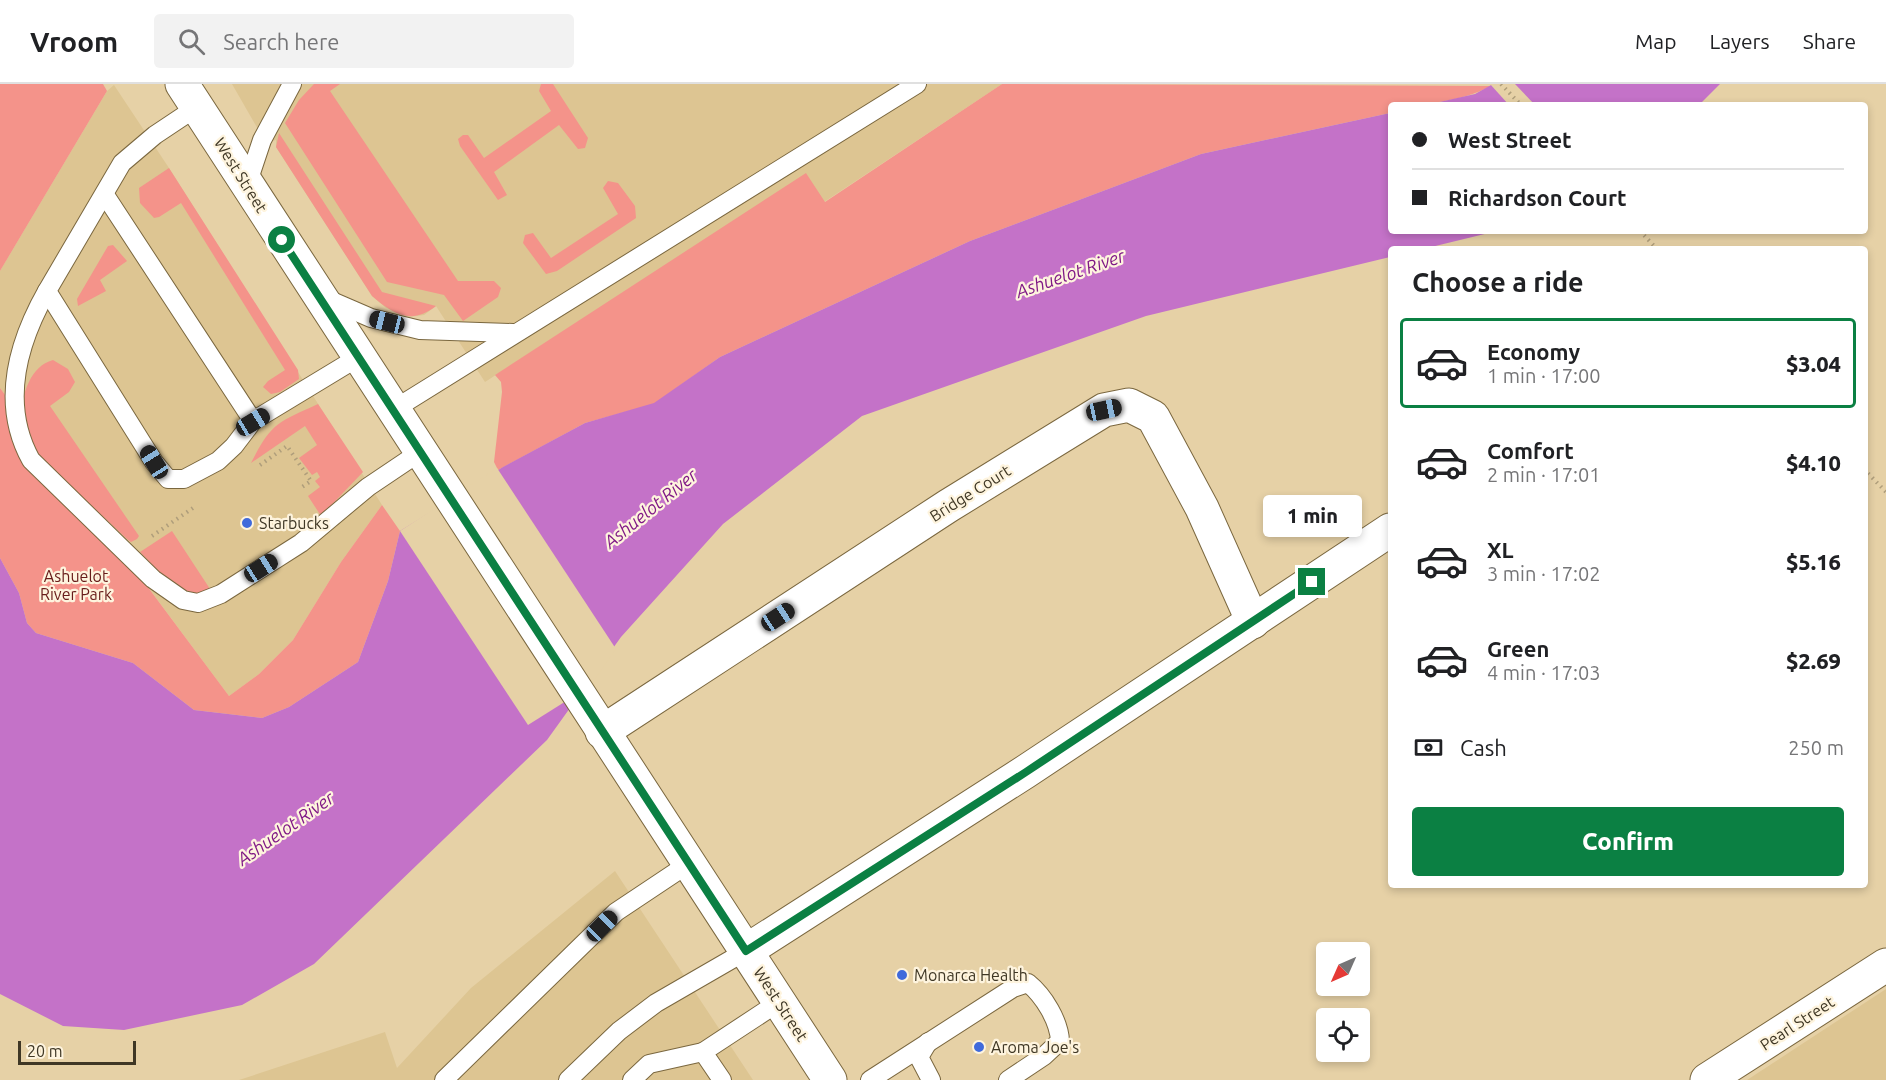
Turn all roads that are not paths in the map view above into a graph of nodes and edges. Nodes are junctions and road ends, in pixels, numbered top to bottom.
1 (292, 84) edge
2 (917, 84) edge
3 (189, 95) edge
4 (247, 185) junction
5 (105, 195) junction
6 (47, 291) junction
7 (317, 294) junction
8 (514, 333) junction
9 (357, 358) junction
10 (393, 410) junction
11 (253, 422) junction
12 (420, 452) junction
13 (1388, 531) edge
14 (1253, 622) junction
15 (602, 732) junction
16 (688, 864) junction
17 (746, 951) junction
18 (1886, 965) edge
19 (779, 1002) junction
20 (928, 1042) junction
21 (703, 1052) junction
22 (444, 1080) edge
23 (568, 1080) edge
24 (632, 1080) edge
25 (722, 1080) edge
26 (830, 1080) edge
27 (870, 1080) edge
28 (931, 1080) edge
29 (1008, 1080) edge
30 (1707, 1080) edge

1 - 4 lane
2 - 8 lane
3 - 4 street, West Street
3 - 5 lane
4 - 7 street, West Street
5 - 6 lane
5 - 11 lane
6 - 11 lane
6 - 12 lane
7 - 8 lane
7 - 9 street, West Street
8 - 10 lane
9 - 10 street, West Street
9 - 11 lane
10 - 12 street, West Street
12 - 15 street, West Street
13 - 14 street
14 - 15 street, Bridge Court
14 - 17 street
15 - 16 street, West Street
16 - 17 street, West Street
16 - 22 lane
17 - 19 street, West Street
17 - 23 lane
18 - 30 street, Pearl Street
19 - 21 lane
19 - 26 street, West Street
20 - 27 lane
20 - 28 lane
20 - 29 lane
21 - 24 lane
21 - 25 lane

